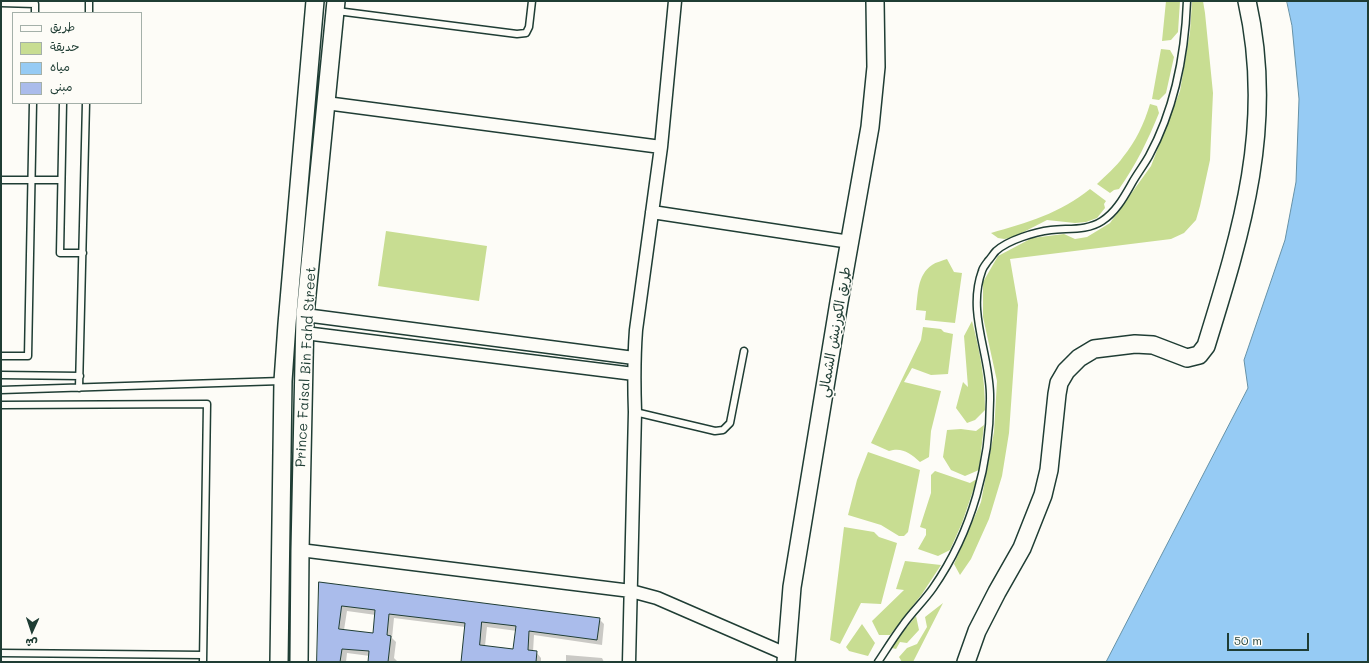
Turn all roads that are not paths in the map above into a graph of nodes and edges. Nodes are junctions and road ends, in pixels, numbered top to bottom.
1 (89, 1) edge
2 (315, 1) edge
3 (532, 1) edge
4 (676, 1) edge
5 (875, 1) edge
6 (1187, 1) edge
7 (1248, 1) edge
8 (1, 2) edge
9 (336, 6) edge
10 (35, 12) edge
11 (89, 12) edge
12 (326, 103) junction
13 (33, 104) edge
14 (63, 104) edge
15 (86, 104) edge
16 (661, 147) junction
17 (1, 180) edge
18 (32, 180) junction
19 (61, 180) junction
20 (652, 212) junction
21 (850, 242) junction
22 (83, 253) junction
23 (306, 315) junction
24 (305, 333) junction
25 (744, 351) dead end
26 (1, 356) edge
27 (634, 358) junction
28 (634, 374) junction
29 (1, 375) edge
30 (80, 376) junction
31 (283, 381) junction
32 (80, 388) junction
33 (1, 390) edge
34 (1, 405) edge
35 (635, 412) junction
36 (300, 550) junction
37 (631, 591) junction
38 (1, 653) edge
39 (786, 658) edge
40 (203, 659) edge
41 (279, 662) edge
42 (299, 662) edge
43 (629, 662) edge
44 (878, 662) edge
45 (966, 662) edge

1 - 11 lane
2 - 31 main road, Prince Faisal Bin Fahd Street
3 - 9 lane
4 - 16 street
5 - 21 main road, طريق الكورنيش الشمالي
6 - 44 lane
7 - 45 main road
8 - 10 lane
9 - 12 main road, Prince Faisal Bin Fahd Street
12 - 16 street
12 - 23 main road, Prince Faisal Bin Fahd Street
13 - 18 lane
14 - 19 lane
15 - 22 lane
16 - 20 street
17 - 18 lane
18 - 19 lane
18 - 26 lane
19 - 22 lane
20 - 21 street
20 - 27 street
21 - 39 main road, طريق الكورنيش الشمالي
22 - 30 lane
23 - 24 main road, Prince Faisal Bin Fahd Street
23 - 27 street
24 - 28 street
24 - 36 main road, Prince Faisal Bin Fahd Street
25 - 35 lane
27 - 28 street
28 - 35 street
29 - 30 lane
30 - 32 lane
31 - 32 lane
31 - 41 main road, Prince Faisal Bin Fahd Street
32 - 33 lane
34 - 40 lane
35 - 37 street
36 - 37 street
36 - 42 main road, Prince Faisal Bin Fahd Street
37 - 39 street
37 - 43 street
38 - 40 lane

